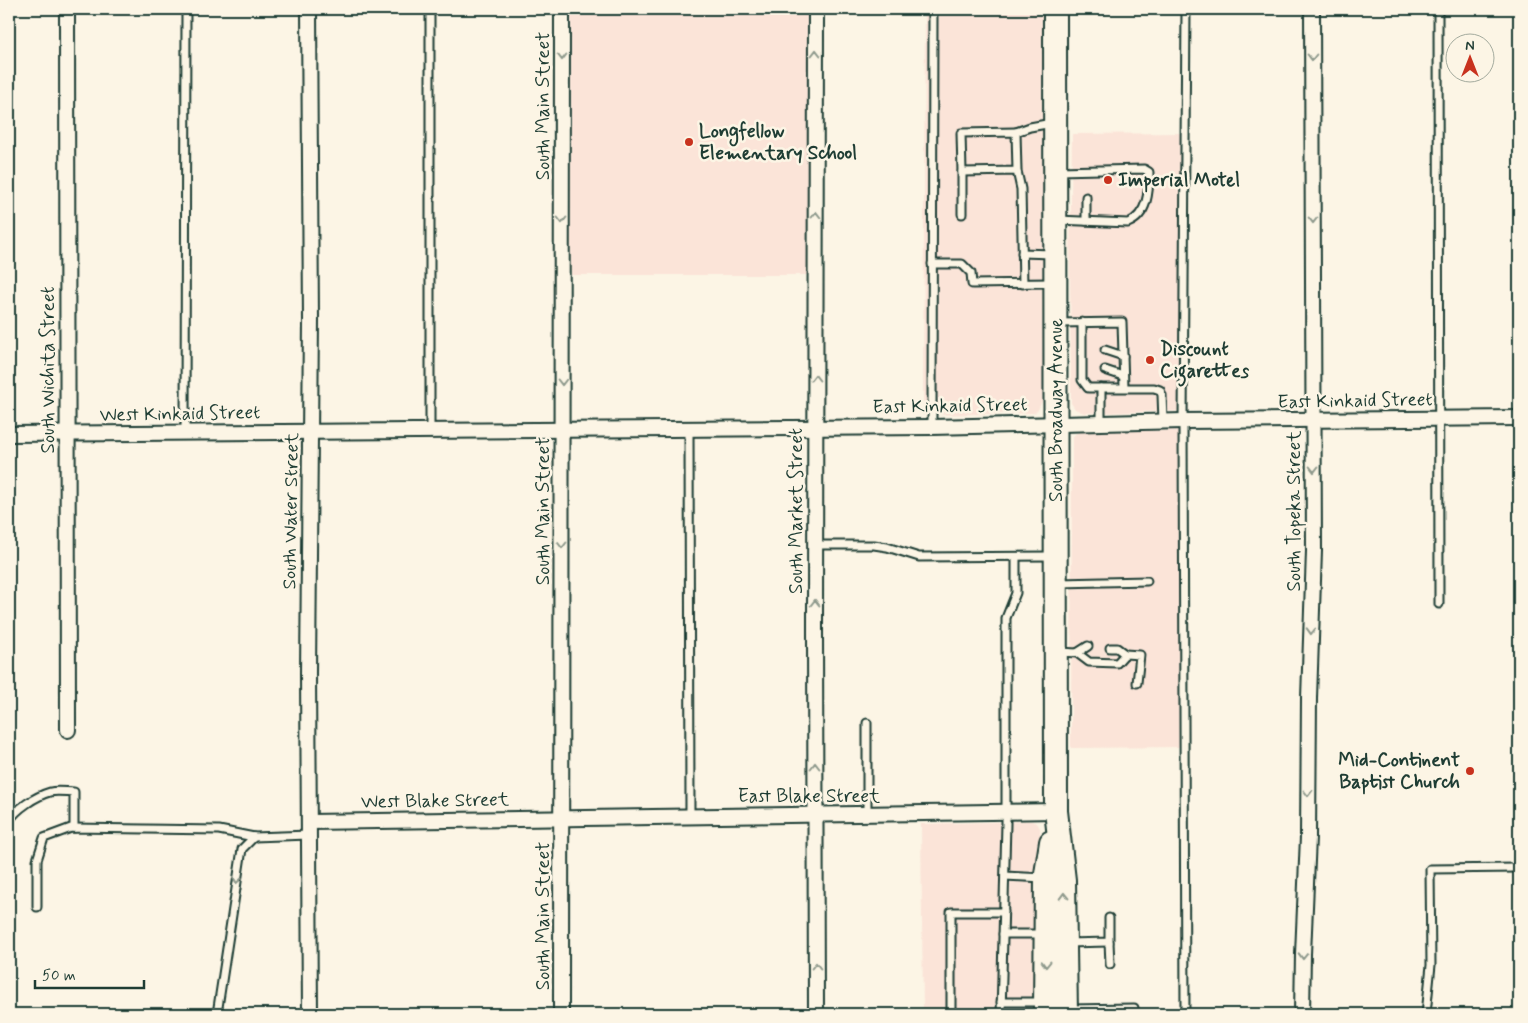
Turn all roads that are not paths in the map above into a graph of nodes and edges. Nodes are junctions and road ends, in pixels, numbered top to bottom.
1 (67, 9) edge
2 (186, 9) edge
3 (309, 9) edge
4 (430, 9) edge
5 (562, 9) edge
6 (816, 9) edge
7 (933, 9) edge
8 (1055, 9) edge
9 (1186, 9) edge
10 (1312, 9) edge
11 (1438, 9) edge
12 (1055, 123) junction
13 (1016, 132) junction
14 (1017, 171) junction
15 (1055, 171) junction
16 (962, 172) junction
17 (1086, 197) dead end
18 (962, 214) dead end
19 (1055, 220) junction
20 (1086, 221) junction
21 (1022, 254) junction
22 (1055, 254) junction
23 (932, 264) junction
24 (1055, 283) junction
25 (1023, 284) junction
26 (1082, 322) junction
27 (1055, 323) junction
28 (1105, 350) dead end
29 (1123, 356) junction
30 (1105, 370) dead end
31 (1124, 376) junction
32 (1124, 387) junction
33 (1100, 388) junction
34 (1438, 418) junction
35 (1519, 418) edge
36 (1314, 420) junction
37 (1183, 421) junction
38 (1101, 422) junction
39 (1163, 422) junction
40 (1056, 423) junction
41 (815, 426) junction
42 (932, 426) junction
43 (689, 428) junction
44 (562, 429) junction
45 (430, 430) junction
46 (310, 431) junction
47 (185, 433) junction
48 (9, 434) edge
49 (67, 434) junction
50 (815, 545) junction
51 (1016, 556) junction
52 (1056, 556) junction
53 (1147, 581) dead end
54 (1056, 583) junction
55 (1439, 604) dead end
56 (1088, 646) dead end
57 (1110, 648) dead end
58 (1067, 652) junction
59 (1125, 654) junction
60 (1138, 683) dead end
61 (867, 723) dead end
62 (68, 730) dead end
63 (1006, 811) junction
64 (1056, 811) junction
65 (815, 814) junction
66 (867, 815) junction
67 (690, 816) junction
68 (562, 818) junction
69 (9, 822) edge
70 (74, 828) junction
71 (308, 828) junction
72 (254, 837) junction
73 (1519, 868) edge
74 (1004, 876) junction
75 (1046, 878) junction
76 (37, 907) dead end
77 (1004, 912) junction
78 (1109, 918) dead end
79 (1003, 934) junction
80 (1055, 938) junction
81 (1109, 942) junction
82 (1110, 964) dead end
83 (1002, 1002) junction
84 (1055, 1010) edge
85 (217, 1014) edge
86 (310, 1014) edge
87 (561, 1014) edge
88 (816, 1014) edge
89 (951, 1014) edge
90 (1001, 1014) edge
91 (1134, 1014) edge
92 (1185, 1014) edge
93 (1302, 1014) edge
94 (1426, 1014) edge

1 - 49 street, South Wichita Street
2 - 47 lane
3 - 46 street, South Water Street
4 - 45 lane
5 -> 44 street, South Main Street
41 -> 6 street, South Market Street
7 - 23 lane
8 - 12 main road, South Broadway Avenue
9 - 37 lane
10 -> 36 street, South Topeka Street
11 - 34 lane
12 - 13 lane
12 - 15 main road, South Broadway Avenue
13 - 14 lane
13 - 16 lane
14 - 16 lane
14 - 21 lane
15 - 19 main road, South Broadway Avenue
15 - 20 lane
16 - 18 lane
17 - 20 lane
19 - 20 lane
19 - 22 main road, South Broadway Avenue
21 - 22 lane
21 - 25 lane
22 - 24 main road, South Broadway Avenue
23 - 25 lane
23 - 42 lane
24 - 25 lane
24 - 27 main road, South Broadway Avenue
26 - 27 lane
26 - 29 lane
26 - 33 lane
27 - 40 main road, South Broadway Avenue
28 - 29 lane
29 - 31 lane
30 - 31 lane
31 - 32 lane
32 - 33 lane
32 - 39 lane
33 - 38 lane
34 - 35 street, East Kinkaid Street
34 - 36 street, East Kinkaid Street
34 - 55 lane
36 - 37 street, East Kinkaid Street
36 -> 93 street, South Topeka Street
37 - 39 street, East Kinkaid Street
37 - 92 lane
38 - 39 street, East Kinkaid Street
38 - 40 street, East Kinkaid Street
40 - 42 street, East Kinkaid Street
40 - 52 main road, South Broadway Avenue
41 - 42 street, East Kinkaid Street
41 - 43 street, East Kinkaid Street
41 - 50 street, South Market Street
43 - 44 street, East Kinkaid Street
43 - 67 lane
44 - 45 street, West Kinkaid Street
44 -> 68 street, South Main Street
45 - 46 street, West Kinkaid Street
46 - 47 street, West Kinkaid Street
46 - 71 street, South Water Street
47 - 49 street, West Kinkaid Street
48 - 49 street, West Kinkaid Street
49 - 62 street, South Wichita Street
50 - 51 lane
65 -> 50 street, South Market Street
51 - 52 lane
51 - 63 lane
52 - 54 main road, South Broadway Avenue
53 - 54 lane
54 - 58 main road, South Broadway Avenue
56 - 58 lane
57 - 59 lane
58 - 59 lane
58 - 64 main road, South Broadway Avenue
59 - 60 lane
61 - 66 lane
63 - 64 street, East Blake Street
63 - 66 street, East Blake Street
63 - 74 lane
64 - 75 main road, South Broadway Avenue
80 -> 64 main road, South Broadway Avenue
65 - 66 street, East Blake Street
65 - 67 street, East Blake Street
88 -> 65 street, South Market Street
67 - 68 street, East Blake Street
68 - 71 street, West Blake Street
68 - 87 street, South Main Street
69 - 70 lane
70 - 72 lane
70 - 76 lane
71 - 72 lane
71 - 86 street, South Water Street
72 -> 85 lane
73 - 94 lane
74 - 75 lane
74 - 77 lane
75 - 80 main road, South Broadway Avenue
77 - 79 lane
77 - 89 lane
78 - 81 lane
79 - 80 lane
79 - 83 lane
80 - 81 lane
80 - 84 main road, South Broadway Avenue
81 - 82 lane
83 - 84 lane
83 - 90 lane
84 - 91 lane

